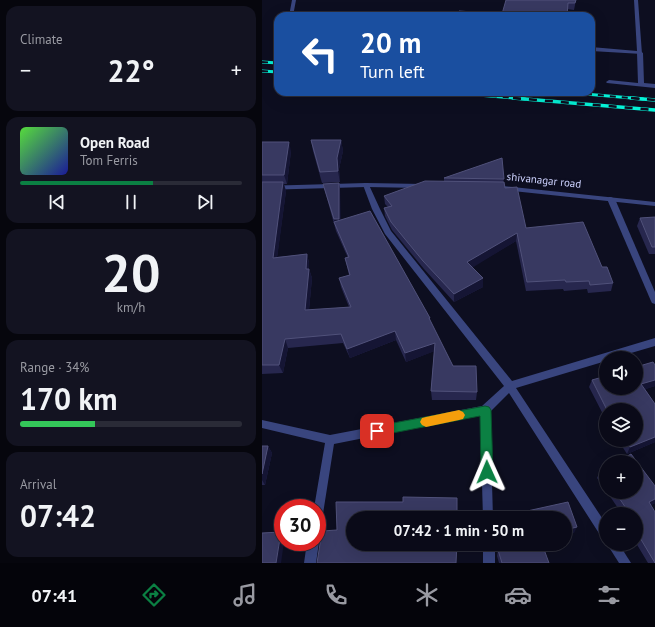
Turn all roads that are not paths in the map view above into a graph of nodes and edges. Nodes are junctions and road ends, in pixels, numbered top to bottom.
1 (294, 0) edge
2 (636, 0) edge
3 (292, 12) edge
4 (595, 49) edge
5 (640, 53) junction
6 (610, 82) dead end
7 (641, 85) junction
8 (655, 86) edge
9 (366, 185) junction
10 (427, 186) edge
11 (488, 186) edge
12 (262, 188) edge
13 (611, 199) junction
14 (655, 204) edge
15 (655, 301) edge
16 (655, 342) edge
17 (510, 386) junction
18 (485, 410) junction
19 (262, 424) edge
20 (330, 440) junction
21 (320, 499) edge
22 (488, 511) edge
23 (599, 523) edge
24 (312, 551) edge
25 (489, 551) edge
26 (617, 551) edge
27 (310, 563) edge
28 (490, 563) edge
29 (625, 563) edge

1 - 3 street
2 - 5 street
4 - 5 street
5 - 7 street
6 - 7 street
7 - 8 street
9 - 10 street
9 - 12 street
9 - 17 street
11 - 13 street, shivanagar road
13 - 14 street, shivanagar road
13 - 15 street
16 - 17 street
17 - 18 street
17 - 23 street
18 - 20 street
18 - 22 street
19 - 20 street
20 - 21 street
24 - 27 street
25 - 28 street
26 - 29 street

